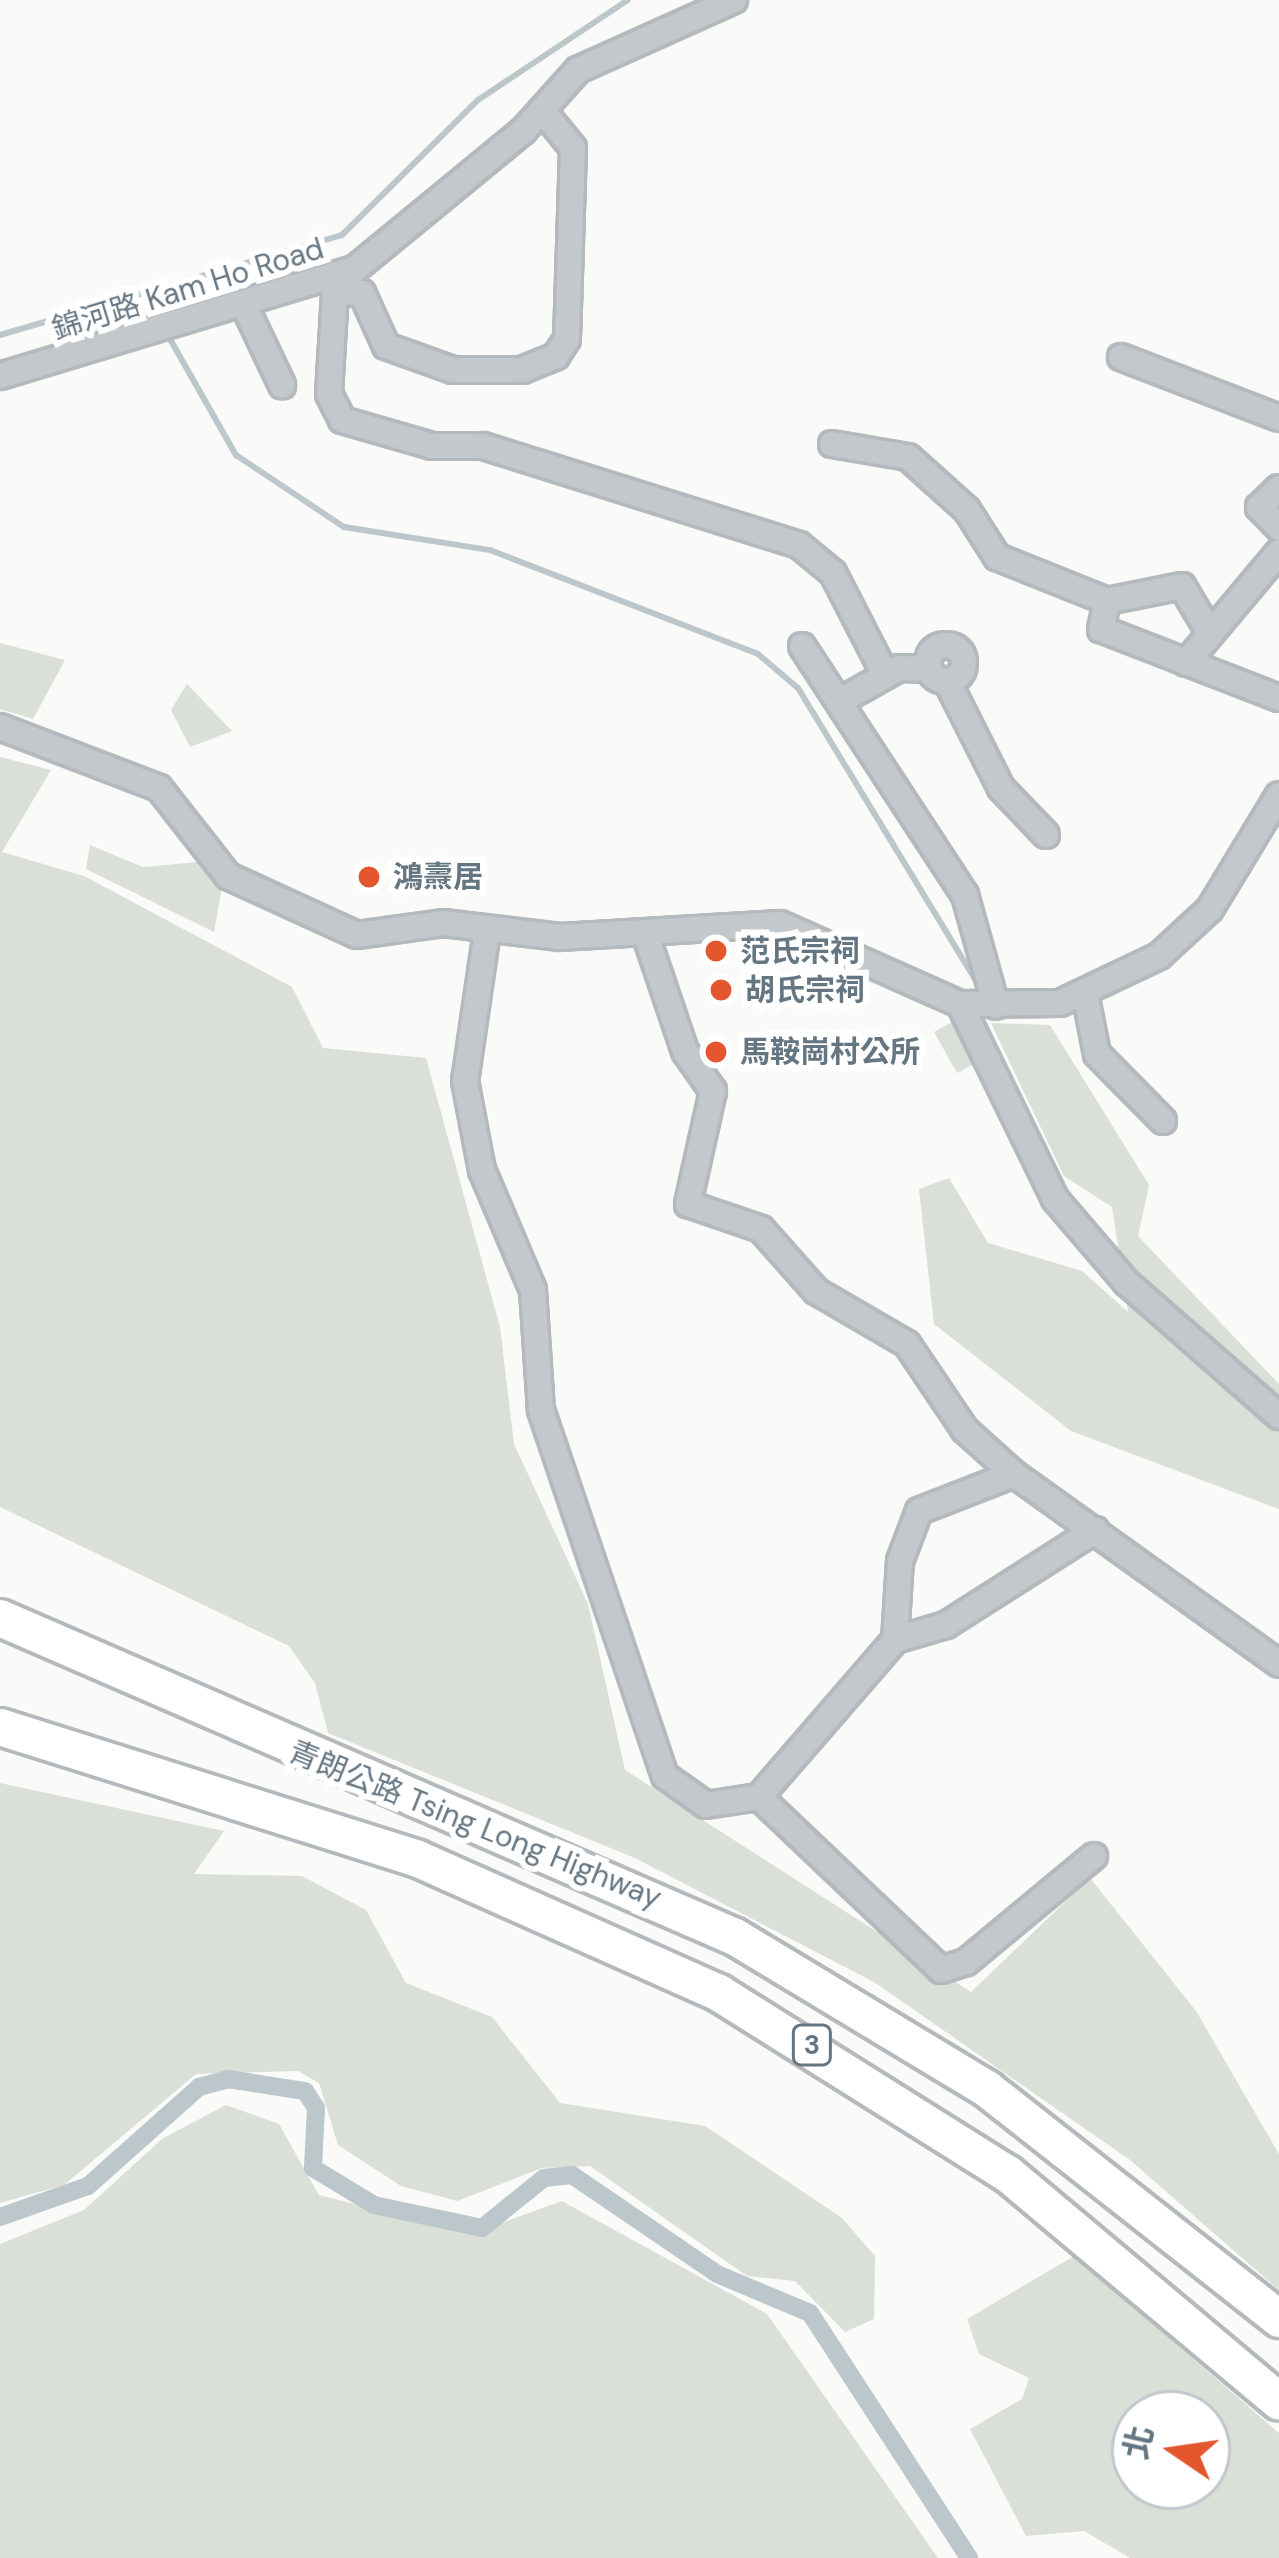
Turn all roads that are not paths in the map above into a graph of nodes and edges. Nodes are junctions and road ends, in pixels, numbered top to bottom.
1 (734, 0) edge
2 (542, 110) junction
3 (337, 284) junction
4 (244, 305) junction
5 (1121, 357) dead end
6 (0, 376) edge
7 (282, 385) dead end
8 (1279, 418) edge
9 (832, 444) dead end
10 (1279, 488) edge
11 (1279, 528) edge
12 (1279, 552) edge
13 (1107, 601) junction
14 (1207, 628) junction
15 (802, 646) dead end
16 (1186, 663) junction
17 (885, 674) junction
18 (1279, 698) edge
19 (844, 699) junction
20 (0, 727) edge
21 (1279, 795) edge
22 (1046, 835) dead end
23 (487, 931) junction
24 (645, 933) junction
25 (1085, 993) junction
26 (960, 1004) junction
27 (996, 1006) junction
28 (1163, 1121) dead end
29 (1279, 1416) edge
30 (1014, 1474) junction
31 (1095, 1530) junction
32 (0, 1618) edge
33 (895, 1640) junction
34 (1279, 1664) edge
35 (0, 1727) edge
36 (759, 1797) junction
37 (1094, 1856) dead end
38 (1279, 2319) edge
39 (1279, 2401) edge

1 - 2 street, 錦河路 Kam Ho Road
2 - 3 street, 錦河路 Kam Ho Road
2 - 3 street
3 - 4 street, 錦河路 Kam Ho Road
3 - 17 street
4 - 6 street, 錦河路 Kam Ho Road
4 - 7 street
5 - 8 street
9 - 13 street
10 - 11 street
12 - 14 street
13 - 14 street
13 - 16 street
14 - 16 street
15 - 19 street
16 - 18 street
17 - 19 street
17 - 22 street
19 - 27 street
20 - 23 street
21 - 25 street
23 - 24 street
23 - 36 street
24 - 26 street
24 - 30 street
25 - 27 street
25 - 28 street
26 - 27 street
26 - 29 street
30 - 31 street
30 - 33 street
31 - 33 street
31 - 34 street
32 - 38 highway, 青朗公路 Tsing Long Highway / 3
33 - 36 street
35 - 39 highway, 青朗公路 Tsing Long Highway / 3
36 - 37 street

